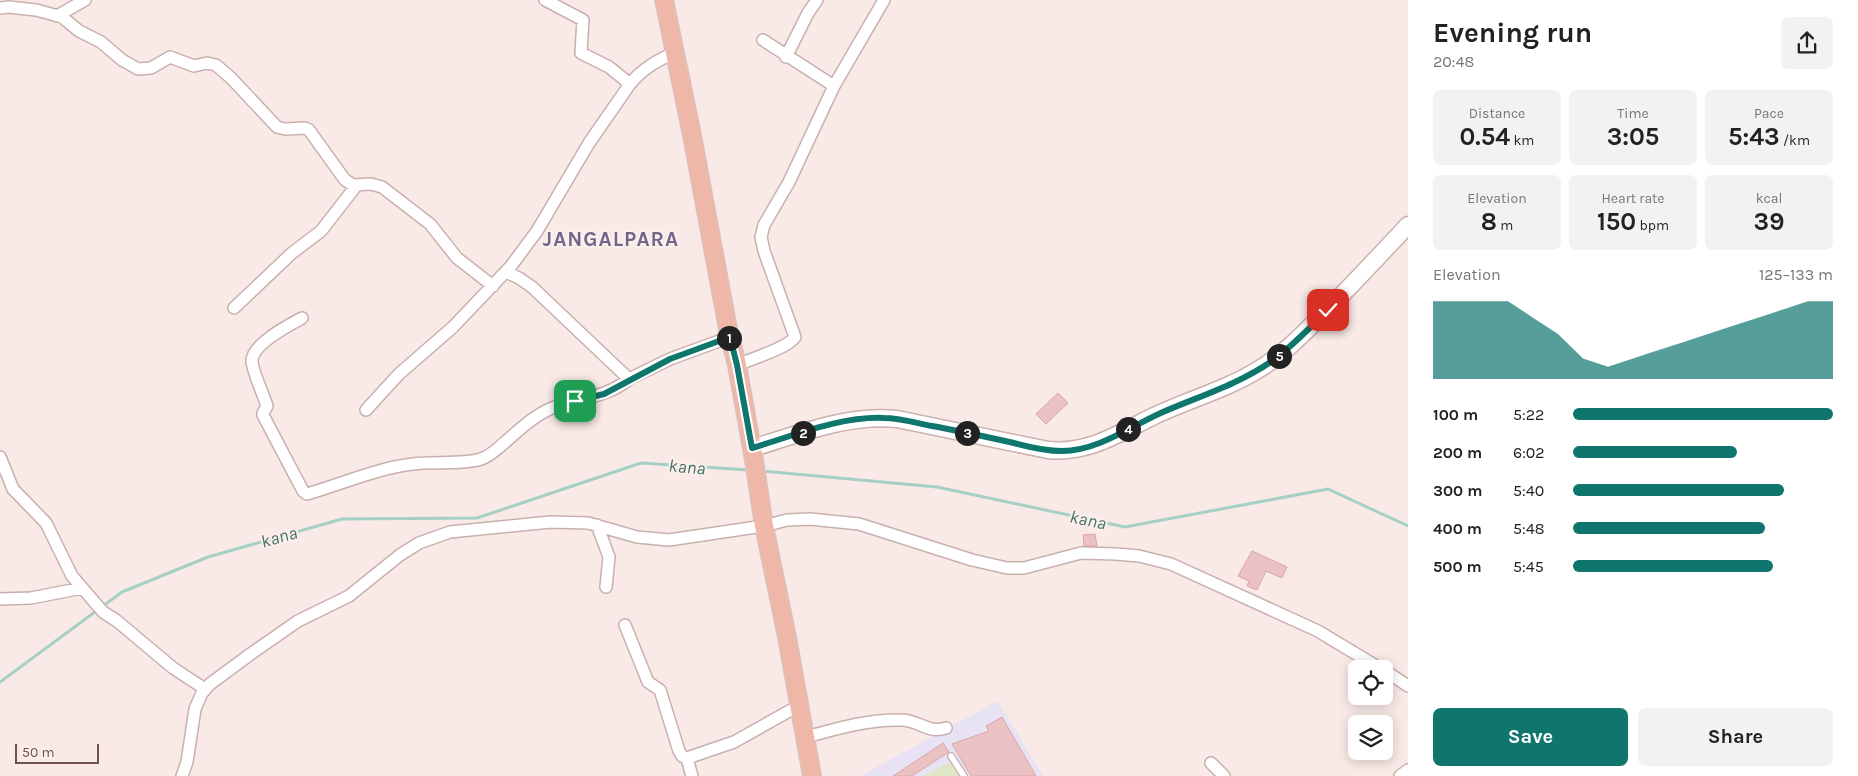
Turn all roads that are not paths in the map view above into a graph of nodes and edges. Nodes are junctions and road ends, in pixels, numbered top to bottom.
1 (85, 0) edge
2 (545, 0) edge
3 (664, 0) edge
4 (817, 0) edge
5 (884, 0) edge
6 (0, 8) edge
7 (58, 16) junction
8 (764, 40) dead end
9 (675, 52) junction
10 (786, 57) junction
11 (630, 84) junction
12 (834, 86) junction
13 (356, 186) junction
14 (1408, 226) edge
15 (506, 272) junction
16 (493, 286) junction
17 (234, 308) dead end
18 (302, 318) dead end
19 (730, 337) junction
20 (737, 365) junction
21 (629, 379) junction
22 (366, 410) dead end
23 (753, 454) junction
24 (0, 456) edge
25 (597, 525) junction
26 (764, 526) junction
27 (606, 587) dead end
28 (84, 591) junction
29 (0, 599) edge
30 (625, 625) dead end
31 (1366, 660) edge
32 (1393, 677) edge
33 (1408, 686) edge
34 (205, 689) junction
35 (800, 705) junction
36 (946, 728) dead end
37 (806, 737) junction
38 (951, 756) dead end
39 (688, 759) junction
40 (1211, 763) dead end
41 (1408, 770) edge
42 (182, 776) edge
43 (692, 776) edge
44 (812, 776) edge
45 (964, 776) edge
46 (1224, 776) edge
47 (1400, 776) edge

1 - 7 street
2 - 11 street
3 - 9 main road
4 - 10 street
5 - 12 street
6 - 7 street
7 - 13 street
8 - 10 street
9 - 11 street
9 - 19 main road
10 - 12 street
11 - 15 street
12 - 20 street
13 - 16 street
13 - 17 street
14 - 23 street
15 - 16 street
15 - 21 street
16 - 22 street
18 - 21 street
19 - 20 main road
19 - 21 street
20 - 23 main road
23 - 26 main road
24 - 28 street
25 - 26 street
25 - 27 street
25 - 34 street
26 - 31 street
26 - 35 main road
28 - 29 street
28 - 34 street
30 - 39 street
32 - 33 street
34 - 42 street
35 - 37 main road
35 - 39 street
36 - 37 street
37 - 44 main road
38 - 45 lane
39 - 43 street
40 - 46 street
41 - 47 street

